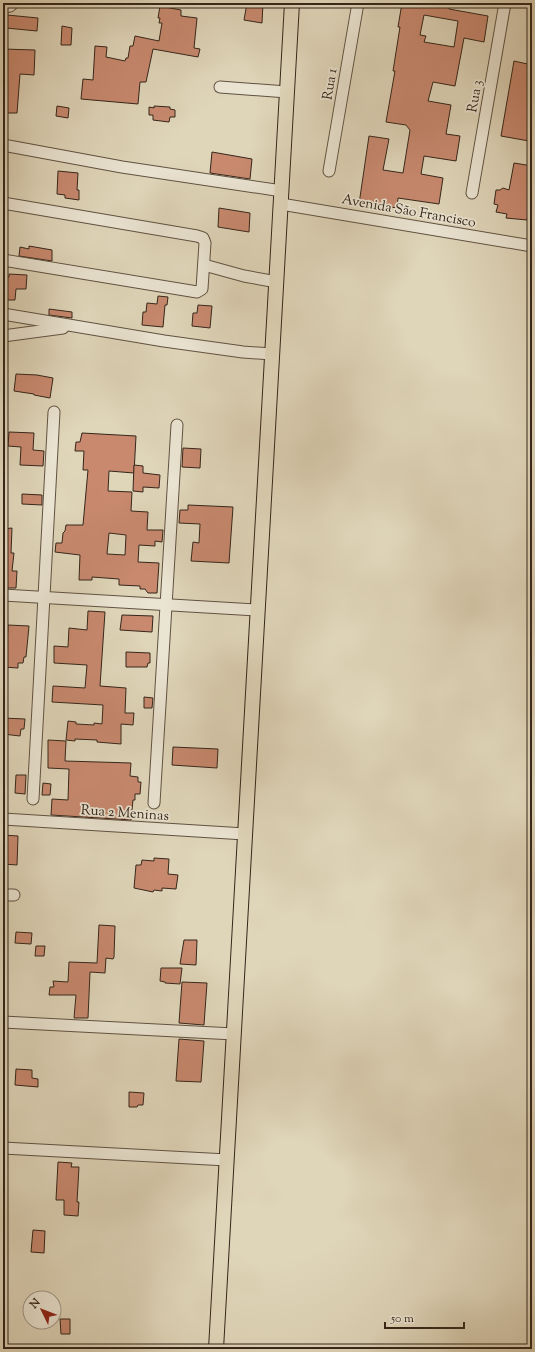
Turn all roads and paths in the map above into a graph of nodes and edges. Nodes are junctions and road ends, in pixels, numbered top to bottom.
1 (13, 3) edge
2 (292, 3) edge
3 (358, 3) edge
4 (505, 3) edge
5 (3, 7) edge
6 (220, 87) dead end
7 (287, 92) junction
8 (3, 145) edge
9 (329, 171) dead end
10 (472, 194) dead end
11 (281, 198) junction
12 (3, 202) edge
13 (532, 246) edge
14 (3, 260) edge
15 (204, 265) junction
16 (277, 282) junction
17 (3, 314) edge
18 (76, 326) junction
19 (3, 336) edge
20 (272, 354) junction
21 (54, 412) dead end
22 (177, 425) dead end
23 (3, 595) edge
24 (44, 597) junction
25 (166, 604) junction
26 (257, 610) junction
27 (33, 799) dead end
28 (154, 803) dead end
29 (3, 819) edge
30 (245, 834) junction
31 (3, 895) edge
32 (14, 896) dead end
33 (3, 1022) edge
34 (234, 1034) junction
35 (3, 1148) edge
36 (227, 1160) junction
37 (216, 1349) edge

1 - 5 street
2 - 7 main road
3 - 9 street, Rua 1
4 - 10 street, Rua 3
6 - 7 street
7 - 11 main road
8 - 11 street, Avenida São Francisco
11 - 13 street, Avenida São Francisco
11 - 16 main road
12 - 15 street
14 - 15 street
15 - 16 street
16 - 20 main road
17 - 18 street
18 - 19 street
18 - 20 street
20 - 26 main road
21 - 24 street
22 - 25 street
23 - 24 street
24 - 25 street
24 - 27 street
25 - 26 street
25 - 28 street
26 - 30 main road
29 - 30 street, Rua 2 Meninas
30 - 34 main road
31 - 32 street
33 - 34 street
34 - 36 main road
35 - 36 street
36 - 37 main road

